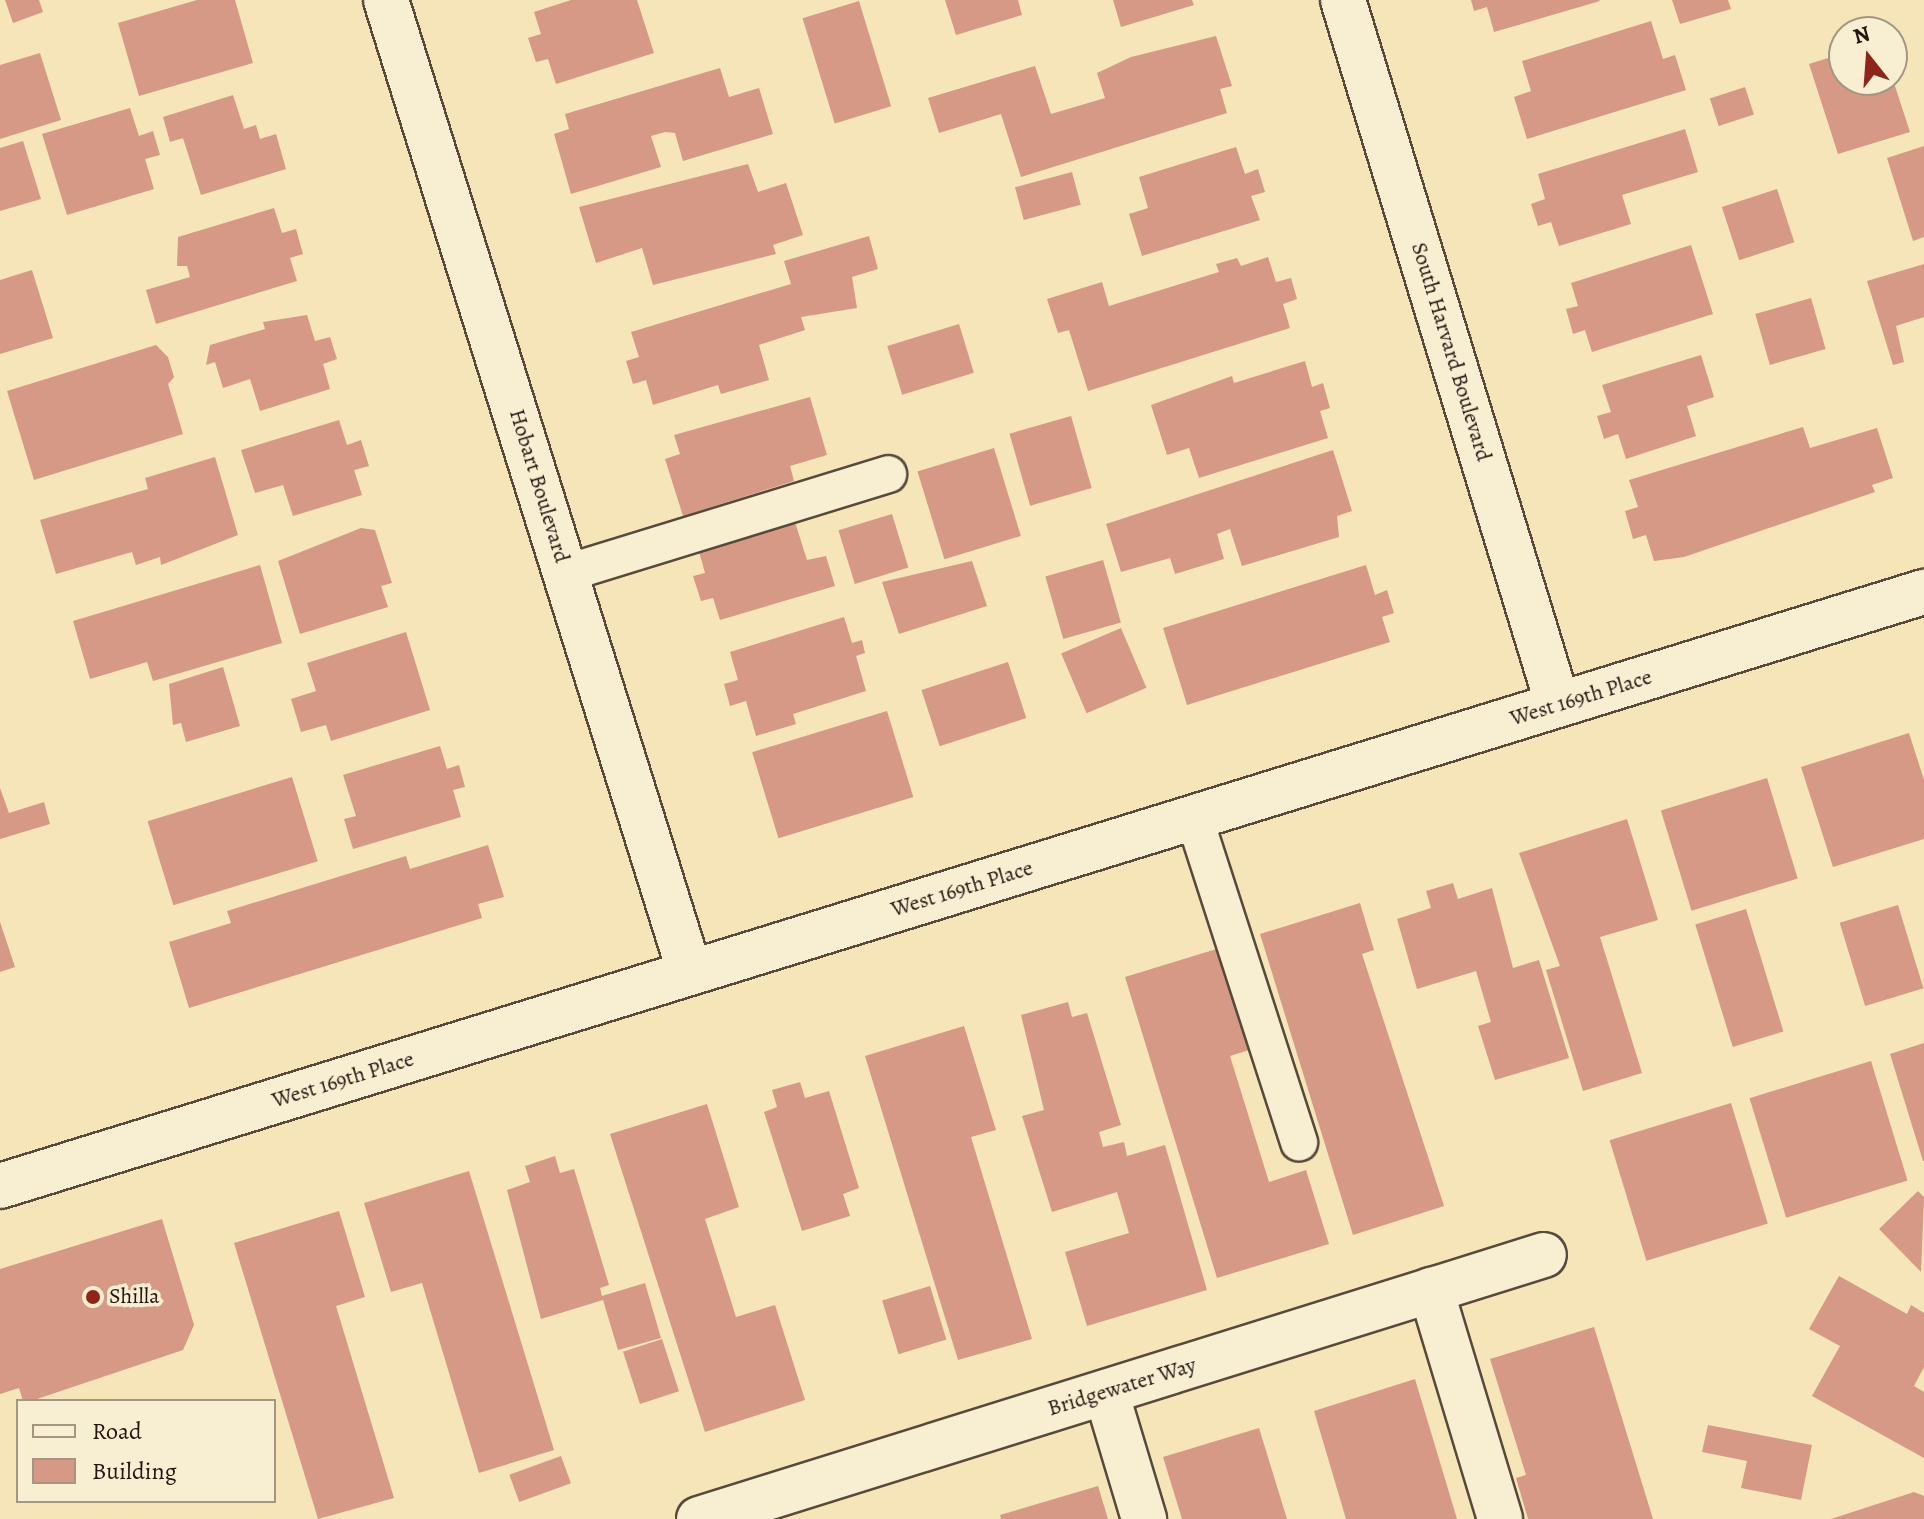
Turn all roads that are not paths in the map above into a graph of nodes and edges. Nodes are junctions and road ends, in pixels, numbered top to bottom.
1 (386, 0) edge
2 (1343, 0) edge
3 (888, 474) dead end
4 (567, 573) junction
5 (1924, 592) edge
6 (1558, 705) junction
7 (1194, 817) junction
8 (690, 973) junction
9 (1299, 1142) dead end
10 (0, 1186) edge
11 (1544, 1255) dead end
12 (1431, 1290) junction
13 (1106, 1392) junction
14 (795, 1505) edge
15 (699, 1519) edge
16 (1144, 1519) edge
17 (1500, 1519) edge

1 - 4 street, Hobart Boulevard
2 - 6 street, South Harvard Boulevard
3 - 4 lane
4 - 8 street, Hobart Boulevard
5 - 6 street, West 169th Place
6 - 7 street, West 169th Place
7 - 8 street, West 169th Place
7 - 9 lane
8 - 10 street, West 169th Place
11 - 12 street, Bridgewater Way
12 - 13 street, Bridgewater Way
12 - 17 street
13 - 14 street, Bridgewater Way
13 - 16 street
14 - 15 street, Bridgewater Way

